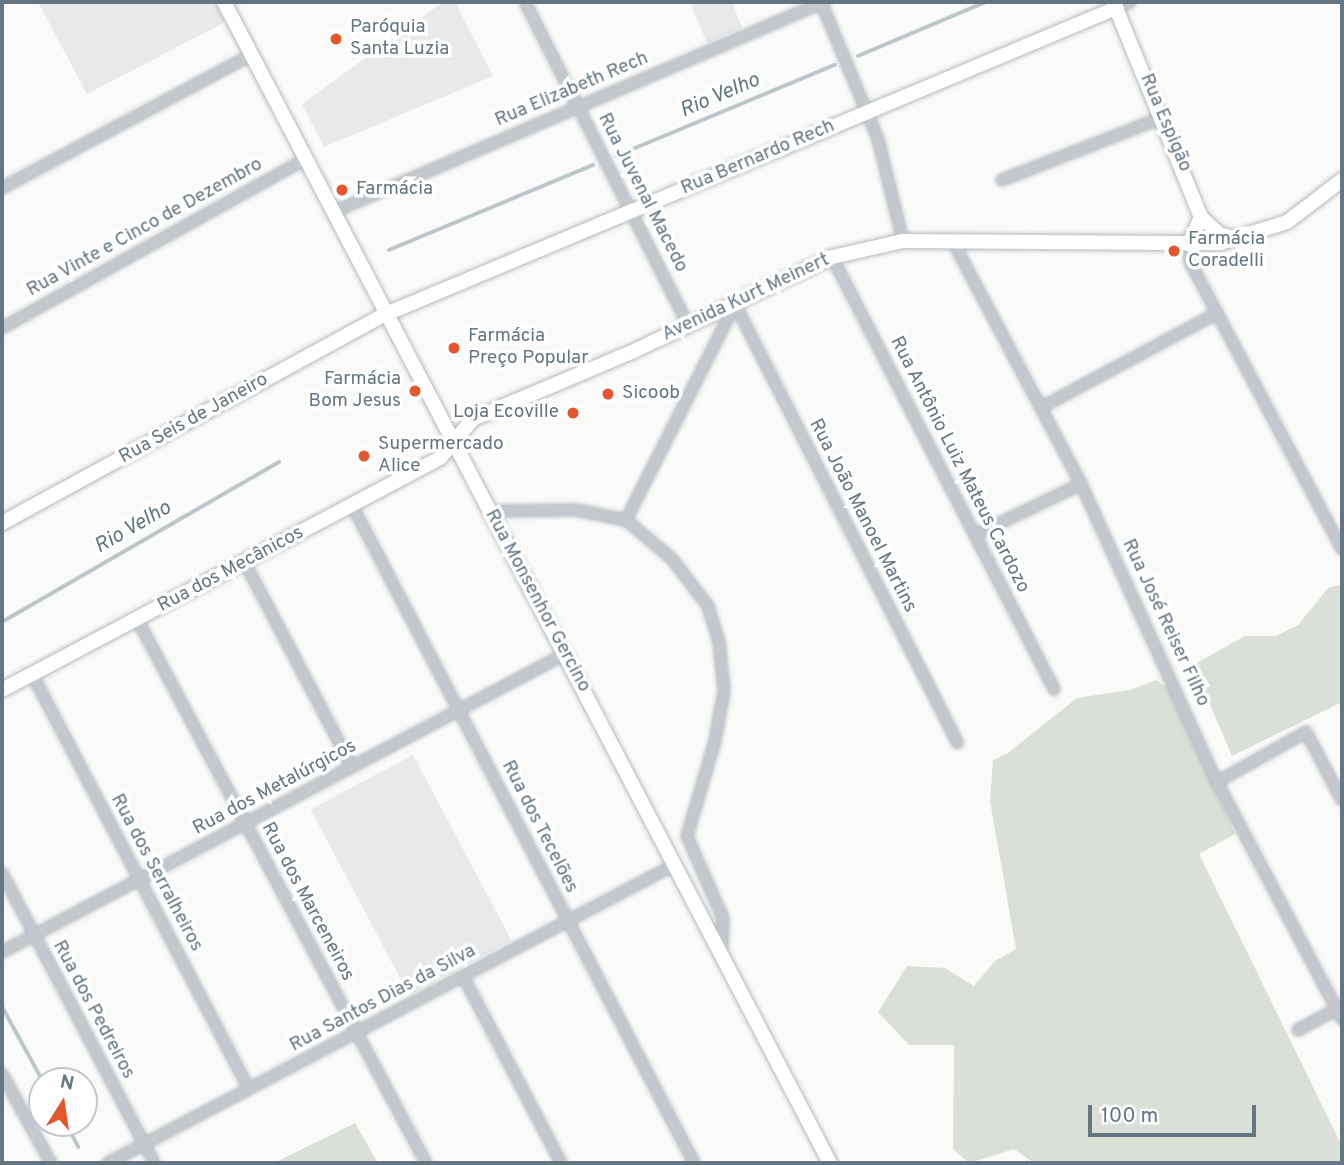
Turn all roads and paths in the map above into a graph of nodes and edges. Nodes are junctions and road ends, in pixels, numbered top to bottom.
1 (224, 2) edge
2 (525, 2) edge
3 (822, 2) edge
4 (1120, 4) edge
5 (251, 55) junction
6 (578, 107) junction
7 (867, 112) junction
8 (1164, 117) junction
9 (306, 159) junction
10 (1002, 180) dead end
11 (1342, 180) edge
12 (2, 188) edge
13 (631, 211) junction
14 (333, 212) junction
15 (1201, 217) junction
16 (1241, 239) junction
17 (904, 241) junction
18 (953, 242) junction
19 (1189, 244) junction
20 (832, 257) junction
21 (735, 304) junction
22 (1217, 313) junction
23 (386, 314) junction
24 (689, 326) junction
25 (2, 328) edge
26 (1042, 407) junction
27 (454, 442) junction
28 (1081, 484) junction
29 (353, 507) junction
30 (490, 511) junction
31 (626, 520) junction
32 (2, 523) edge
33 (975, 535) junction
34 (1342, 550) edge
35 (245, 563) junction
36 (137, 619) junction
37 (565, 654) junction
38 (32, 674) junction
39 (1054, 689) dead end
40 (2, 690) edge
41 (459, 711) junction
42 (958, 743) dead end
43 (352, 767) junction
44 (1217, 782) junction
45 (1342, 800) edge
46 (246, 823) junction
47 (674, 865) junction
48 (2, 873) edge
49 (140, 879) junction
50 (568, 921) junction
51 (34, 935) junction
52 (2, 953) edge
53 (722, 956) junction
54 (463, 976) junction
55 (1341, 1011) edge
56 (1298, 1030) dead end
57 (357, 1032) junction
58 (2, 1074) edge
59 (249, 1089) junction
60 (144, 1144) junction
61 (51, 1163) edge
62 (108, 1163) edge
63 (154, 1163) edge
64 (426, 1163) edge
65 (562, 1163) edge
66 (694, 1163) edge
67 (830, 1163) edge

1 - 5 main road, Rua Monsenhor Gercino
2 - 6 street, Rua Juvenal Macedo
3 - 6 street, Rua Elizabeth Rech
3 - 7 street
4 - 7 main road, Rua Bernardo Rech
4 - 8 main road, Rua Espigão
5 - 9 main road, Rua Monsenhor Gercino
5 - 12 street
6 - 13 street, Rua Juvenal Macedo
6 - 14 street, Rua Elizabeth Rech
7 - 13 main road, Rua Bernardo Rech
7 - 17 street
8 - 10 street
8 - 15 main road, Rua Espigão
9 - 14 main road, Rua Monsenhor Gercino
9 - 25 street, Rua Vinte e Cinco de Dezembro
11 - 16 main road
13 - 23 main road, Rua Bernardo Rech
13 - 24 street, Rua Juvenal Macedo
14 - 23 main road, Rua Monsenhor Gercino
15 - 16 main road
15 - 19 main road
16 - 19 main road, Avenida Kurt Meinert
17 - 18 main road, Avenida Kurt Meinert
17 - 20 main road, Avenida Kurt Meinert
18 - 19 main road, Avenida Kurt Meinert
18 - 26 street, Rua José Reiser Filho
19 - 22 street
20 - 21 main road, Avenida Kurt Meinert
20 - 33 street, Rua Antônio Luiz Mateus Cardozo
21 - 24 main road, Avenida Kurt Meinert
21 - 31 street
21 - 42 street, Rua João Manoel Martins
22 - 26 street
22 - 34 street
23 - 27 main road, Rua Monsenhor Gercino
23 - 32 main road, Rua Seis de Janeiro
24 - 27 main road, Avenida Kurt Meinert
26 - 28 street, Rua José Reiser Filho
27 - 29 main road, Rua dos Mecânicos
27 - 30 main road, Rua Monsenhor Gercino
28 - 33 street
28 - 44 street, Rua José Reiser Filho
29 - 35 main road, Rua dos Mecânicos
29 - 41 street, Rua dos Tecelões
30 - 31 street
30 - 37 main road, Rua Monsenhor Gercino
31 - 53 street
33 - 39 street, Rua Antônio Luiz Mateus Cardozo
35 - 36 main road, Rua dos Mecânicos
35 - 43 street
36 - 38 main road, Rua dos Mecânicos
36 - 46 street, Rua dos Marceneiros
37 - 41 street, Rua dos Metalúrgicos
37 - 47 main road, Rua Monsenhor Gercino
38 - 40 main road, Rua dos Mecânicos
38 - 49 street, Rua dos Serralheiros
41 - 43 street, Rua dos Metalúrgicos
41 - 50 street, Rua dos Tecelões
43 - 46 street, Rua dos Metalúrgicos
44 - 45 street
44 - 55 street, Rua José Reiser Filho
46 - 49 street, Rua dos Metalúrgicos
46 - 57 street, Rua dos Marceneiros
47 - 50 street, Rua Santos Dias da Silva
47 - 53 main road, Rua Monsenhor Gercino
48 - 51 street, Rua dos Pedreiros
49 - 51 street, Rua dos Metalúrgicos
49 - 59 street, Rua dos Serralheiros
50 - 54 street, Rua Santos Dias da Silva
50 - 66 street, Rua dos Tecelões
51 - 52 street, Rua dos Metalúrgicos
51 - 60 street, Rua dos Pedreiros
53 - 67 main road, Rua Monsenhor Gercino
54 - 57 street, Rua Santos Dias da Silva
54 - 65 street
55 - 56 street
57 - 59 street, Rua Santos Dias da Silva
57 - 64 street, Rua dos Marceneiros
58 - 61 street
59 - 60 street, Rua Santos Dias da Silva
60 - 62 street, Rua Santos Dias da Silva
60 - 63 street, Rua dos Pedreiros

